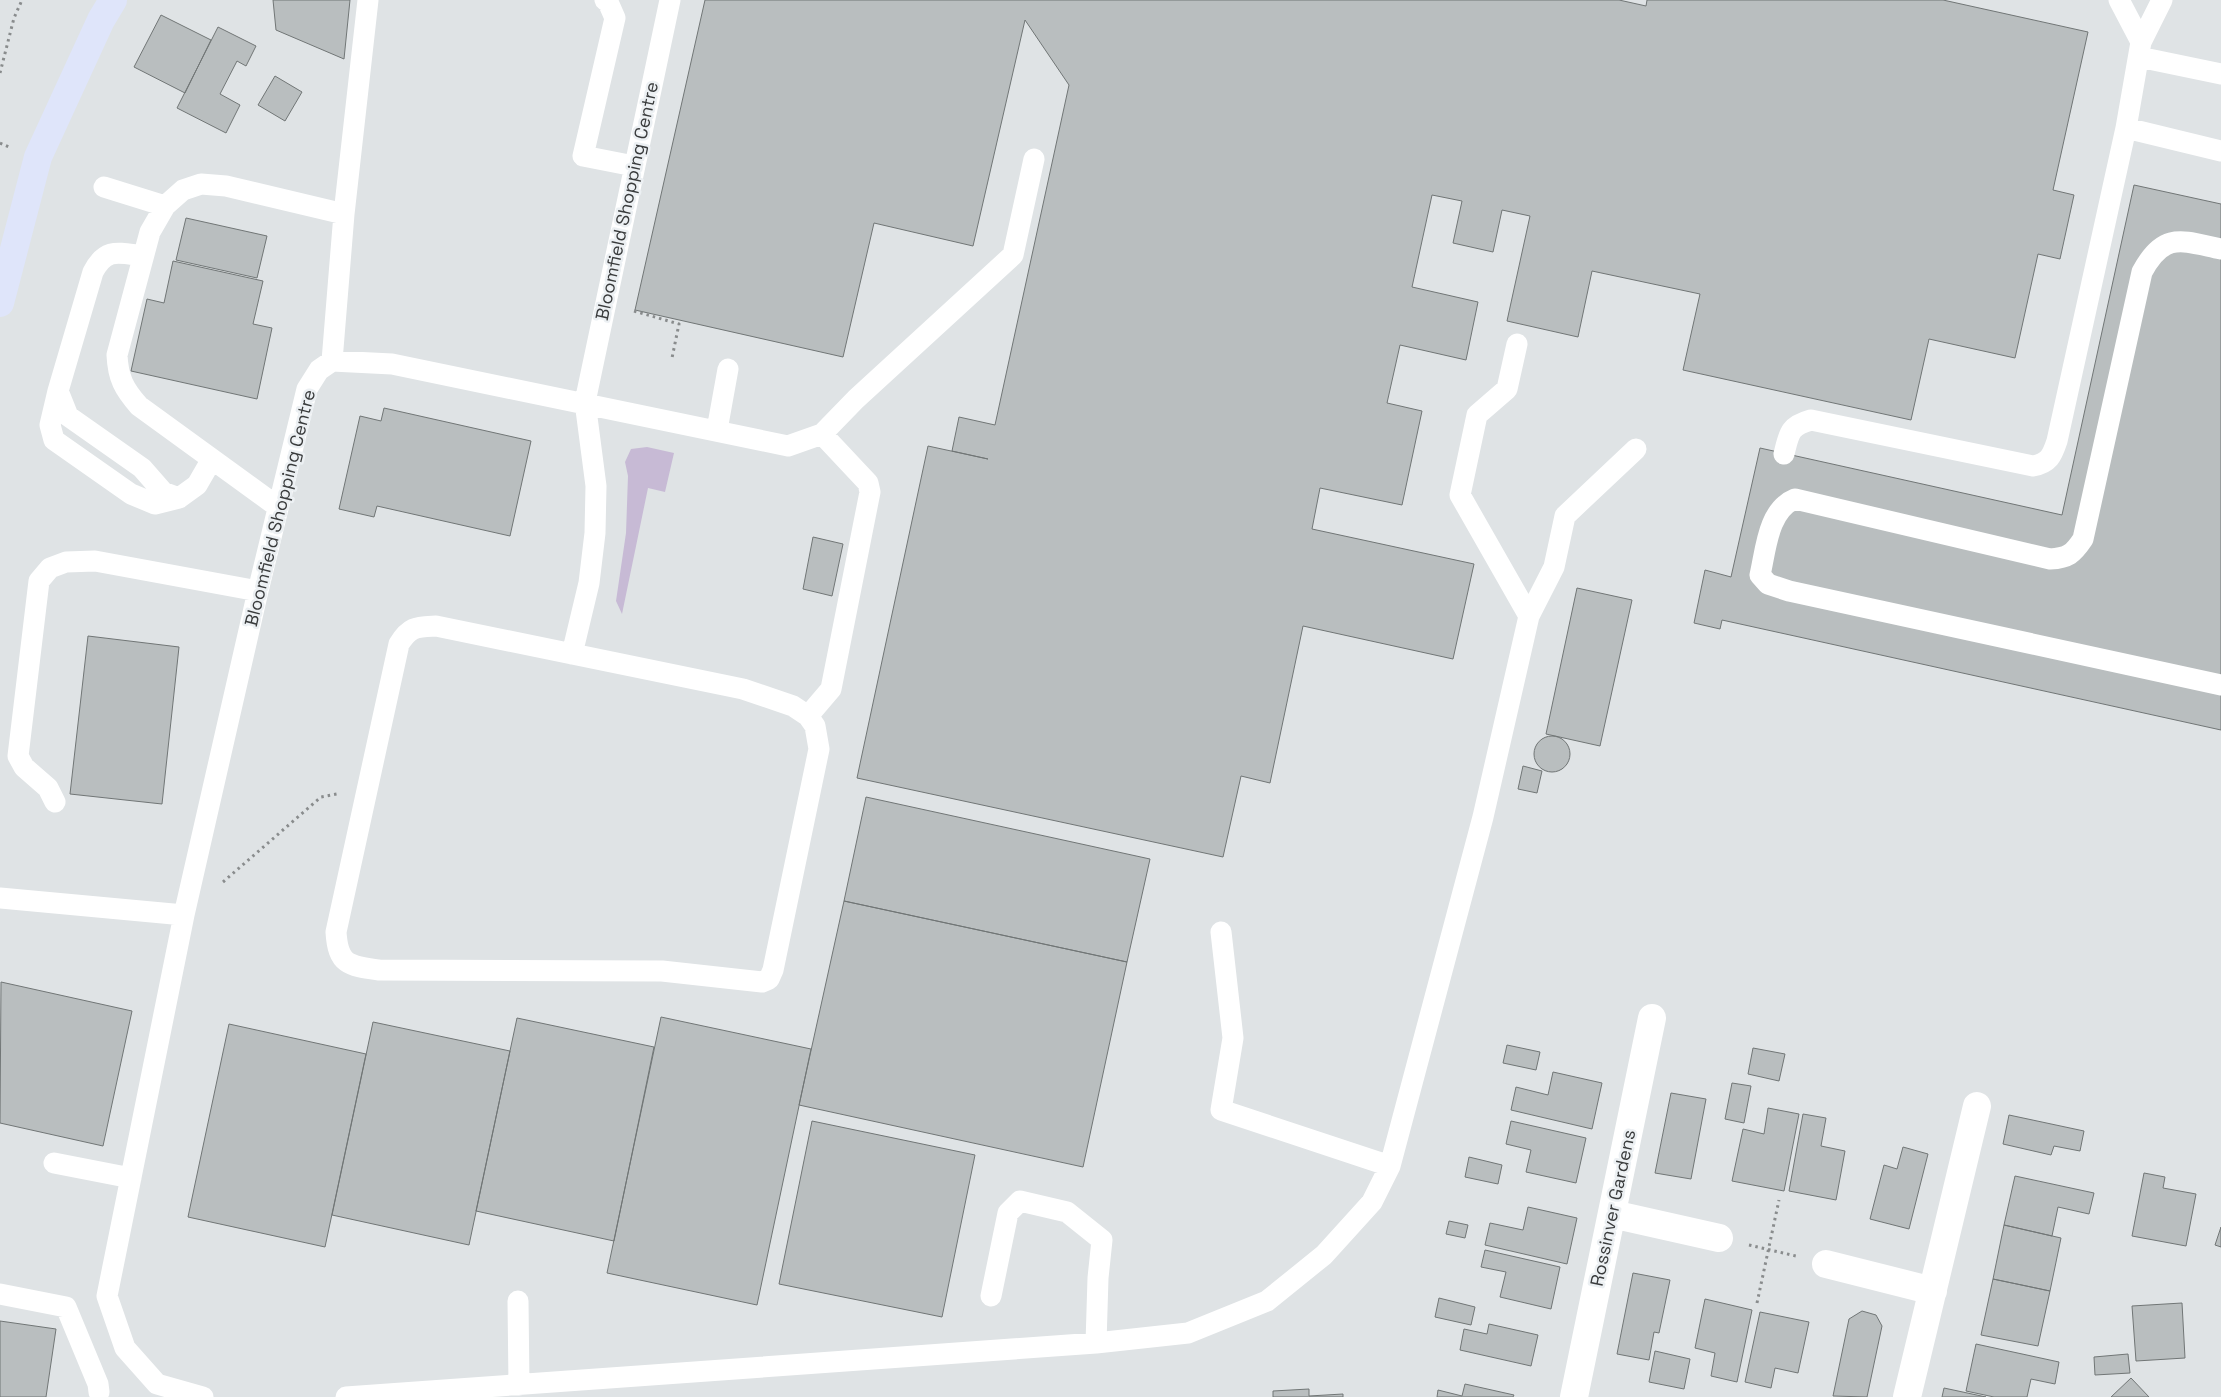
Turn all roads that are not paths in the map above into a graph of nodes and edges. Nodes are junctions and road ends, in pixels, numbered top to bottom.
1 (113, 0) edge
2 (368, 0) edge
3 (605, 0) edge
4 (670, 0) edge
5 (2119, 0) edge
6 (2162, 0) edge
7 (2140, 49) junction
8 (2221, 74) edge
9 (2126, 128) junction
10 (2221, 151) edge
11 (1034, 160) dead end
12 (634, 166) junction
13 (104, 188) dead end
14 (164, 206) junction
15 (344, 214) junction
16 (2221, 249) edge
17 (143, 256) junction
18 (0, 303) edge
19 (1517, 344) dead end
20 (332, 361) junction
21 (728, 369) dead end
22 (586, 402) junction
23 (717, 430) junction
24 (822, 434) junction
25 (1636, 449) dead end
26 (1784, 454) dead end
27 (212, 459) junction
28 (278, 507) junction
29 (258, 591) junction
30 (1530, 616) junction
31 (572, 654) junction
32 (2221, 685) edge
33 (808, 716) junction
34 (55, 802) dead end
35 (0, 898) edge
36 (184, 915) junction
37 (1221, 932) dead end
38 (1652, 1018) dead end
39 (1977, 1106) dead end
40 (54, 1163) dead end
41 (1390, 1166) junction
42 (131, 1178) junction
43 (1612, 1214) junction
44 (1719, 1238) road end
45 (1826, 1264) road end
46 (1933, 1291) junction
47 (0, 1294) edge
48 (991, 1296) dead end
49 (518, 1302) dead end
50 (1096, 1343) junction
51 (519, 1384) junction
52 (99, 1392) dead end
53 (203, 1397) edge
54 (346, 1397) edge
55 (1574, 1397) edge
56 (1907, 1397) edge

1 - 18 street
2 - 15 lane
3 - 12 lane
4 - 12 lane, Bloomfield Shopping Centre
5 - 7 lane
6 - 7 lane
7 - 8 lane
7 - 9 lane
9 - 10 lane
9 - 26 lane
11 - 24 lane
12 - 22 lane, Bloomfield Shopping Centre
13 - 14 lane
14 - 15 lane
14 - 17 lane
15 - 20 lane
16 - 32 lane
17 - 27 lane
17 - 27 lane
19 - 30 lane
20 - 22 lane
20 - 28 lane, Bloomfield Shopping Centre
21 - 23 lane
22 - 23 lane
22 - 31 lane, Bloomfield Shopping Centre
23 - 24 lane
24 - 33 lane
25 - 30 lane
27 - 28 lane
28 - 29 lane, Bloomfield Shopping Centre
29 - 34 lane
29 - 36 lane, Bloomfield Shopping Centre
30 - 41 lane
31 - 33 lane
31 - 33 lane
35 - 36 lane
36 - 42 lane, Bloomfield Shopping Centre
37 - 41 lane
38 - 43 street, Rossinver Gardens
39 - 46 street
40 - 42 lane
41 - 50 lane
42 - 53 lane, Bloomfield Shopping Centre
43 - 44 street
43 - 55 street, Rossinver Gardens
45 - 46 street
46 - 56 street
47 - 52 lane
48 - 50 lane
49 - 51 lane
50 - 51 lane
51 - 54 lane

